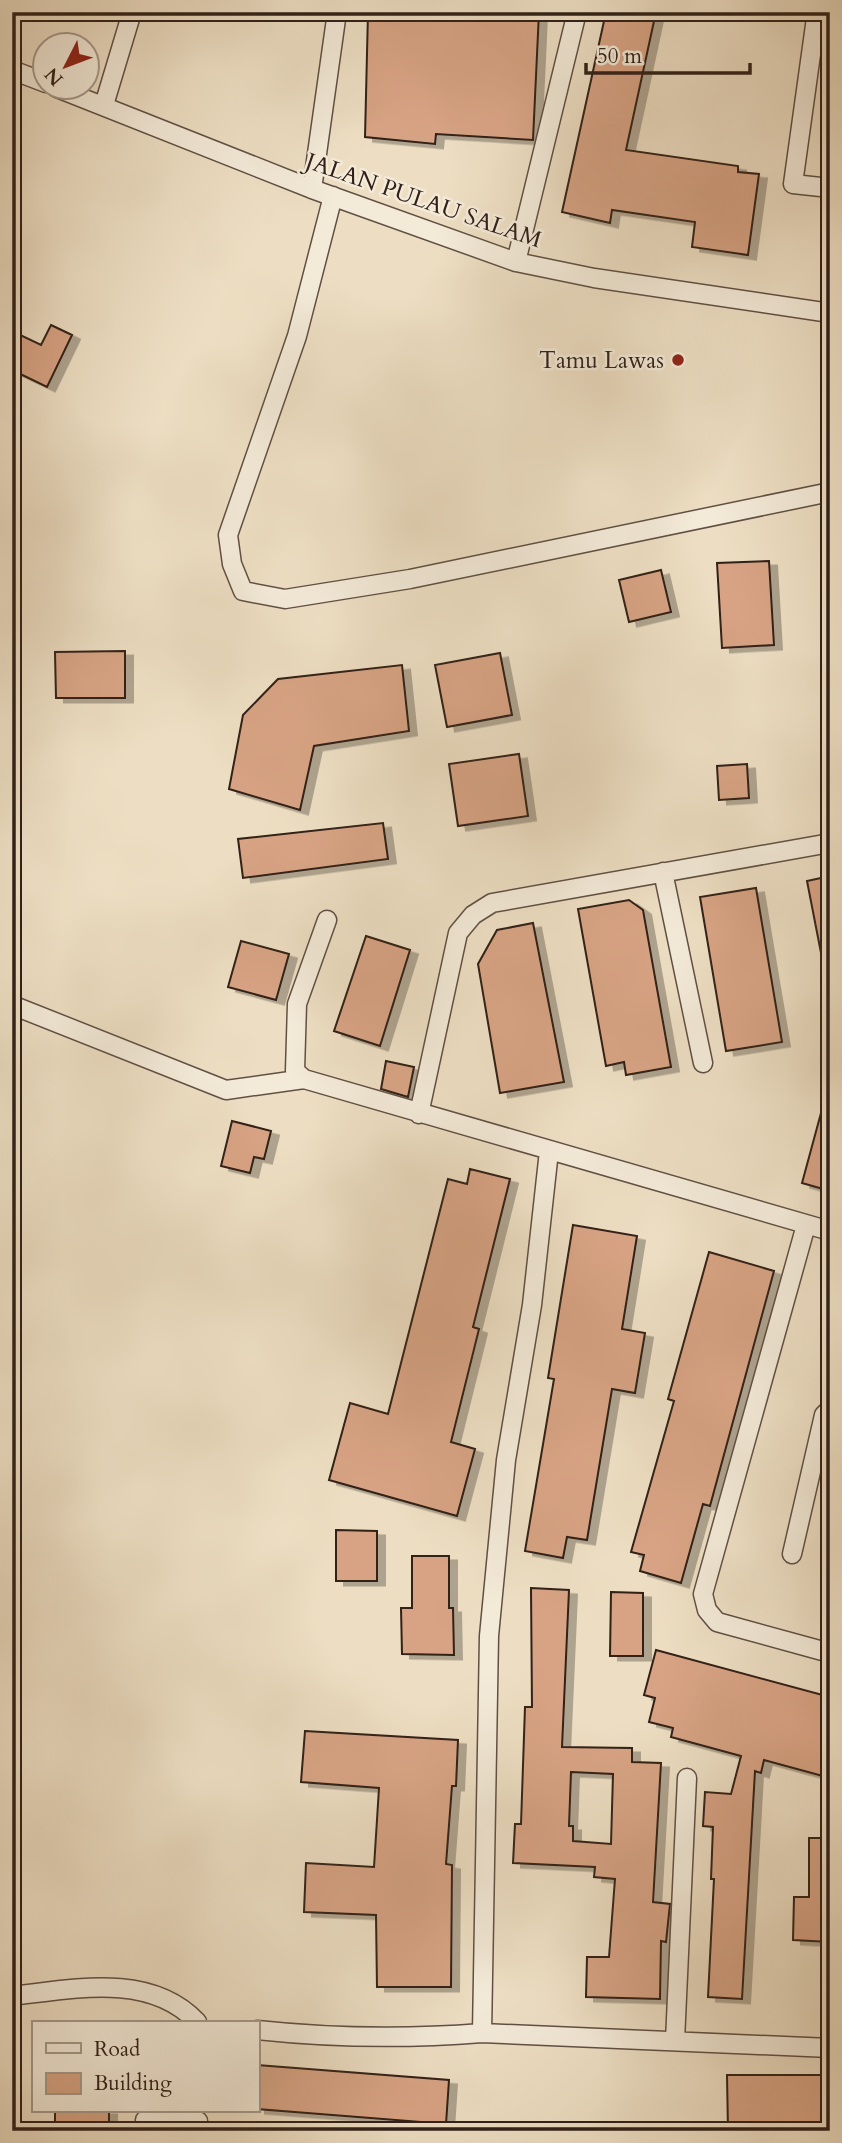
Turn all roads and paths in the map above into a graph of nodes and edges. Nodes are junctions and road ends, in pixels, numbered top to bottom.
1 (132, 12) edge
2 (337, 12) edge
3 (577, 12) edge
4 (830, 21) edge
5 (12, 70) edge
6 (32, 78) edge
7 (96, 102) edge
8 (104, 105) junction
9 (830, 188) edge
10 (312, 189) junction
11 (333, 196) junction
12 (516, 262) junction
13 (829, 313) edge
14 (830, 492) edge
15 (830, 843) edge
16 (663, 872) junction
17 (327, 920) dead end
18 (12, 1005) edge
19 (703, 1062) dead end
20 (304, 1079) junction
21 (419, 1114) junction
22 (549, 1151) junction
23 (806, 1225) junction
24 (830, 1231) edge
25 (830, 1409) edge
26 (792, 1554) dead end
27 (830, 1653) edge
28 (687, 1778) dead end
29 (12, 1997) edge
30 (196, 2021) edge
31 (259, 2030) edge
32 (482, 2033) junction
33 (674, 2041) junction
34 (830, 2048) edge
35 (145, 2120) edge
36 (198, 2121) edge

1 - 8 street
2 - 10 street
3 - 12 street
4 - 9 street
5 - 6 street
7 - 8 street, JALAN PULAU SALAM
8 - 10 street, JALAN PULAU SALAM
10 - 11 street, JALAN PULAU SALAM
11 - 12 street, JALAN PULAU SALAM
11 - 14 street
12 - 13 street, JALAN PULAU SALAM
15 - 16 street
16 - 19 street
16 - 21 street
17 - 20 street
18 - 20 street
20 - 21 street
21 - 22 street
22 - 23 street
22 - 32 street
23 - 24 street
23 - 27 street
25 - 26 street
28 - 33 street
29 - 30 street
31 - 32 street
32 - 33 street
33 - 34 street
35 - 36 street

